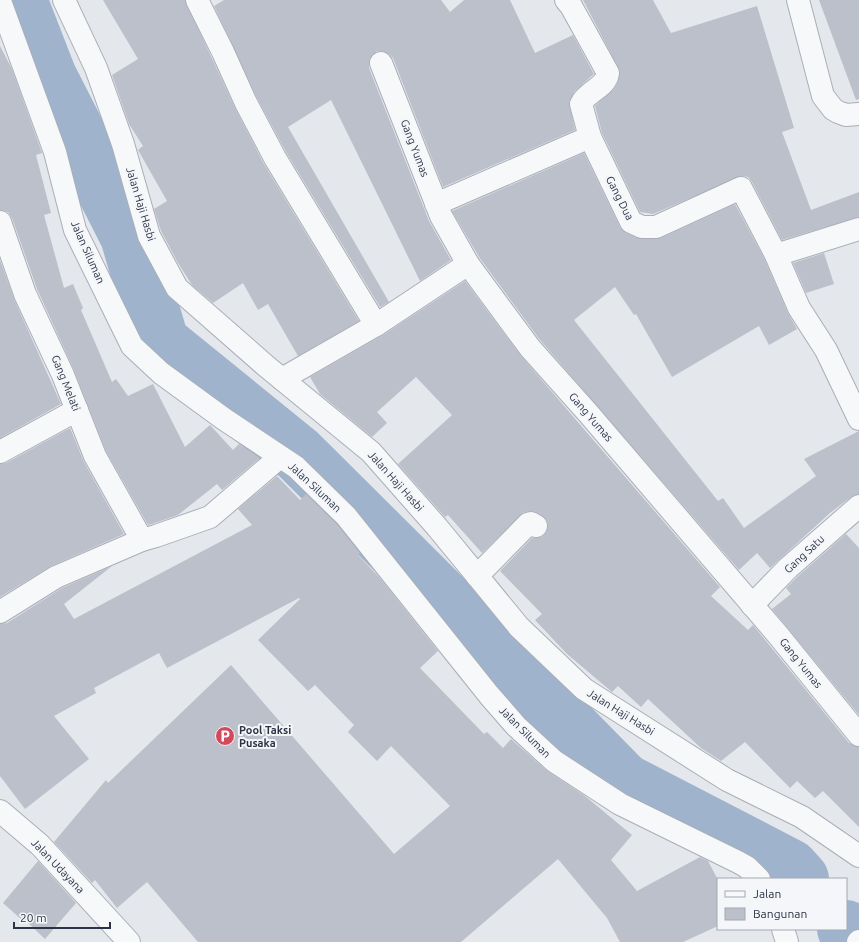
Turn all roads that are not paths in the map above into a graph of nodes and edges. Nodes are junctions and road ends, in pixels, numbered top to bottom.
1 (64, 0) edge
2 (197, 0) edge
3 (566, 0) edge
4 (798, 0) edge
5 (0, 1) edge
6 (381, 63) dead end
7 (859, 114) edge
8 (590, 136) junction
9 (436, 204) junction
10 (0, 222) edge
11 (859, 229) edge
12 (776, 256) junction
13 (468, 264) junction
14 (376, 325) junction
15 (282, 379) junction
16 (77, 410) junction
17 (859, 419) edge
18 (0, 452) edge
19 (280, 457) junction
20 (859, 506) edge
21 (536, 526) dead end
22 (142, 540) junction
23 (477, 576) junction
24 (752, 605) junction
25 (0, 612) edge
26 (859, 735) edge
27 (0, 811) edge
28 (859, 856) edge
29 (757, 878) edge
30 (783, 930) edge
31 (129, 942) edge
32 (787, 942) edge

1 - 15 street, Jalan Haji Hasbi
2 - 14 street
3 - 8 street
4 - 7 street
5 - 19 street, Jalan Siluman
6 - 9 street, Gang Yumas
8 - 9 street
8 - 12 street, Gang Dua
9 - 13 street, Gang Yumas
10 - 16 street, Gang Melati
11 - 12 street
12 - 17 street
13 - 14 street
13 - 24 street, Gang Yumas
14 - 15 street
15 - 23 street, Jalan Haji Hasbi
16 - 18 street
16 - 22 street, Gang Melati
19 - 22 street
19 - 29 street, Jalan Siluman
20 - 24 street, Gang Satu
21 - 23 street
22 - 25 street
23 - 28 street, Jalan Haji Hasbi
24 - 26 street, Gang Yumas
27 - 31 street, Jalan Udayana
30 - 32 street

